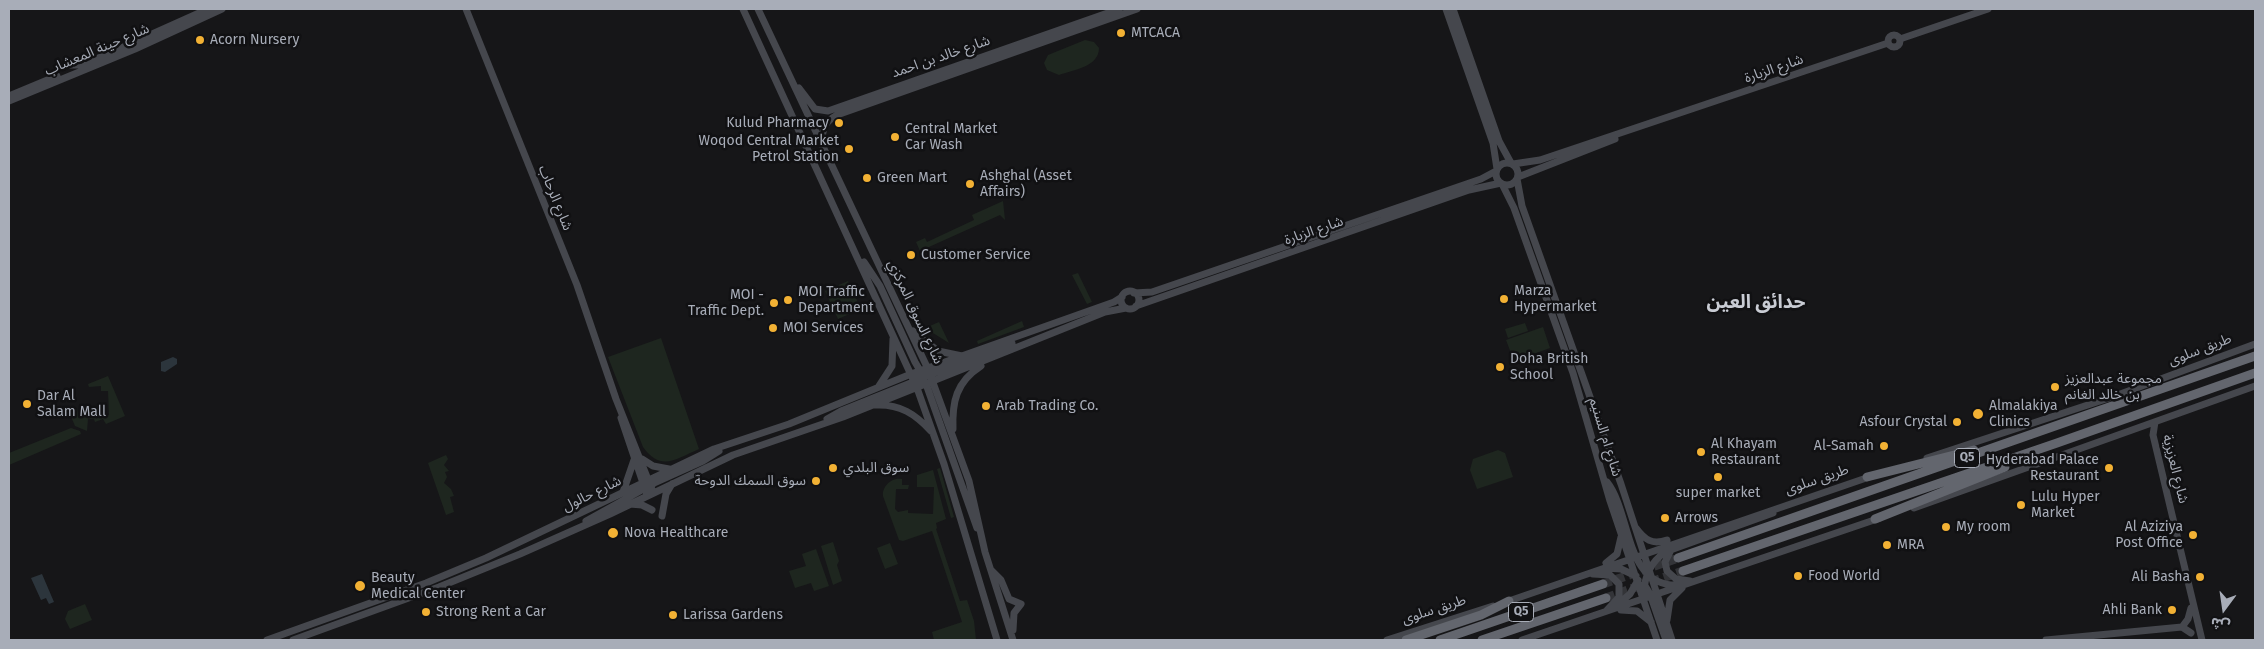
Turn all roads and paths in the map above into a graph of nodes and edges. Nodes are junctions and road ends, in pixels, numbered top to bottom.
1 (208, 9) edge
2 (222, 9) edge
3 (466, 9) edge
4 (743, 9) edge
5 (758, 9) edge
6 (1119, 9) edge
7 (1137, 9) edge
8 (1446, 9) edge
9 (1454, 9) edge
10 (1988, 9) edge
11 (182, 15) dead end
12 (172, 26) junction
13 (135, 49) junction
14 (128, 58) dead end
15 (70, 65) dead end
16 (84, 65) junction
17 (788, 73) junction
18 (9, 96) edge
19 (9, 101) edge
20 (1669, 118) junction
21 (826, 154) junction
22 (1512, 163) junction
23 (1496, 170) junction
24 (1518, 178) junction
25 (1501, 184) junction
26 (857, 253) junction
27 (1134, 293) junction
28 (1122, 297) junction
29 (1136, 306) junction
30 (1126, 308) junction
31 (909, 326) junction
32 (891, 329) junction
33 (1027, 334) junction
34 (2255, 344) edge
35 (965, 356) junction
36 (2255, 356) edge
37 (994, 358) junction
38 (2255, 372) edge
39 (925, 376) junction
40 (914, 381) junction
41 (2255, 386) edge
42 (876, 388) junction
43 (870, 406) junction
44 (2155, 422) junction
45 (2140, 427) junction
46 (812, 428) junction
47 (933, 433) junction
48 (953, 435) junction
49 (2033, 436) junction
50 (2057, 443) junction
51 (730, 444) junction
52 (638, 459) junction
53 (670, 469) junction
54 (1604, 477) junction
55 (1868, 477) junction
56 (672, 484) junction
57 (648, 487) junction
58 (623, 492) junction
59 (625, 506) junction
60 (1782, 507) junction
61 (652, 510) dead end
62 (662, 516) dead end
63 (1875, 519) junction
64 (1632, 522) junction
65 (567, 532) junction
66 (1621, 534) junction
67 (1701, 534) junction
68 (1674, 548) junction
69 (985, 552) junction
70 (520, 554) junction
71 (1636, 556) junction
72 (1678, 558) tunnel mouth
73 (510, 564) dead end
74 (1600, 569) junction
75 (991, 570) junction
76 (1683, 571) tunnel mouth
77 (1647, 574) junction
78 (1579, 576) junction
79 (1639, 580) junction
80 (1699, 580) junction
81 (413, 581) dead end
82 (1565, 581) junction
83 (426, 582) junction
84 (1603, 584) tunnel mouth
85 (1685, 585) junction
86 (1650, 597) junction
87 (1606, 598) tunnel mouth
88 (1509, 601) junction
89 (400, 602) junction
90 (2191, 608) junction
91 (394, 612) dead end
92 (1607, 612) junction
93 (342, 623) junction
94 (1651, 623) junction
95 (354, 624) dead end
96 (1667, 625) junction
97 (2182, 627) junction
98 (2191, 633) dead end
99 (2106, 636) junction
100 (267, 640) edge
101 (293, 640) edge
102 (999, 640) edge
103 (1014, 640) edge
104 (1387, 640) edge
105 (1406, 640) edge
106 (1440, 640) edge
107 (1482, 640) edge
108 (1522, 640) edge
109 (1657, 640) edge
110 (1666, 640) edge
111 (1672, 640) edge
112 (2055, 640) edge
113 (2073, 640) edge
114 (2198, 640) edge
115 (2202, 640) edge

1 - 12 main road, شارع حينة المعشاب
2 - 13 main road, شارع حينة المعشاب
3 - 52 main road, شارع الرحاب
4 - 26 main road, شارع السوق المركزي
5 - 17 main road, شارع السوق المركزي
6 - 17 main road, شارع خالد بن احمد
7 - 21 main road, شارع خالد بن احمد
8 - 23 main road
9 - 22 main road
10 - 20 main road, شارع الزبارة
11 - 12 main road
12 - 16 main road, شارع حينة المعشاب
13 - 14 main road
13 - 19 main road, شارع حينة المعشاب
15 - 16 main road
16 - 18 main road, شارع حينة المعشاب
17 - 21 main road, شارع السوق المركزي
20 - 22 main road, شارع الزبارة
20 - 24 main road, شارع الزبارة
21 - 31 main road, شارع السوق المركزي
22 - 23 main road
22 - 24 main road
23 - 25 main road
23 - 27 main road, شارع الزبارة
24 - 25 main road
24 - 64 main road, شارع ام السنيم
25 - 29 main road, شارع الزبارة
25 - 54 main road, شارع ام السنيم
26 - 32 main road, شارع السوق المركزي
26 - 39 main road
27 - 28 main road
27 - 29 main road
28 - 30 main road
28 - 33 main road
29 - 30 main road
30 - 37 main road
31 - 35 main road
31 - 39 main road, شارع السوق المركزي
32 - 40 main road, شارع السوق المركزي
32 - 42 main road
33 - 35 main road
33 - 39 main road
34 - 55 main road, طريق سلوى
35 - 39 main road
36 - 49 highway, طريق سلوى / Q5
37 - 39 main road
37 - 48 main road
38 - 50 highway, Q5
39 - 40 main road, شارع حالول
39 - 40 main road
39 - 48 main road, شارع السوق المركزي
39 - 69 main road
40 - 42 main road, شارع حالول
40 - 43 main road, شارع حالول
40 - 46 main road
40 - 47 main road, شارع السوق المركزي
41 - 44 main road
42 - 51 main road, شارع حالول
43 - 46 main road, شارع حالول
43 - 47 main road
44 - 45 main road
44 - 115 main road, شارع العزيزية
45 - 63 main road
45 - 90 main road, شارع العزيزية
46 - 56 main road, شارع حالول
47 - 102 main road, شارع السوق المركزي
48 - 69 main road, شارع السوق المركزي
49 - 55 highway
49 - 72 highway, طريق سلوى / Q5
50 - 63 highway
50 - 76 highway, Q5
51 - 53 main road, شارع حالول
51 - 57 main road
52 - 53 main road
52 - 57 main road, شارع الرحاب
52 - 58 main road
53 - 57 main road, شارع حالول
54 - 66 main road, شارع ام السنيم
54 - 71 main road
55 - 60 main road, طريق سلوى
56 - 57 main road, شارع حالول
56 - 62 main road
57 - 58 main road, شارع حالول
57 - 59 main road, شارع حالول
57 - 65 main road
58 - 83 main road, شارع حالول
59 - 61 main road
59 - 65 main road, شارع حالول
60 - 67 main road, طريق سلوى
60 - 68 main road
63 - 80 main road
64 - 67 main road
64 - 71 main road, شارع ام السنيم
65 - 70 main road, شارع حالول
66 - 71 main road, شارع ام السنيم
66 - 82 main road
67 - 71 main road, طريق سلوى
68 - 77 main road
68 - 80 main road
69 - 75 main road, شارع السوق المركزي
70 - 73 main road
70 - 89 main road, شارع حالول
71 - 74 main road, طريق سلوى
71 - 77 main road
71 - 79 main road
74 - 78 main road, طريق سلوى
74 - 79 main road
75 - 103 main road, شارع السوق المركزي
75 - 103 main road
77 - 79 main road
77 - 85 main road
77 - 86 main road
78 - 82 main road, طريق سلوى
78 - 92 main road
79 - 86 main road
79 - 92 main road
80 - 85 main road
81 - 83 main road
82 - 88 main road, طريق سلوى
83 - 100 main road, شارع حالول
84 - 106 highway, Q5
85 - 86 main road
85 - 96 main road
86 - 92 main road
86 - 94 main road
86 - 96 main road
86 - 110 main road
87 - 107 highway, Q5
88 - 104 main road, طريق سلوى
88 - 105 highway
89 - 91 main road
89 - 93 main road, شارع حالول
90 - 97 main road
90 - 114 main road, شارع العزيزية
92 - 94 main road
92 - 108 main road
93 - 95 main road
93 - 101 main road, شارع حالول
94 - 109 main road
96 - 111 main road
97 - 98 main road
97 - 99 main road
99 - 112 main road
99 - 113 main road

